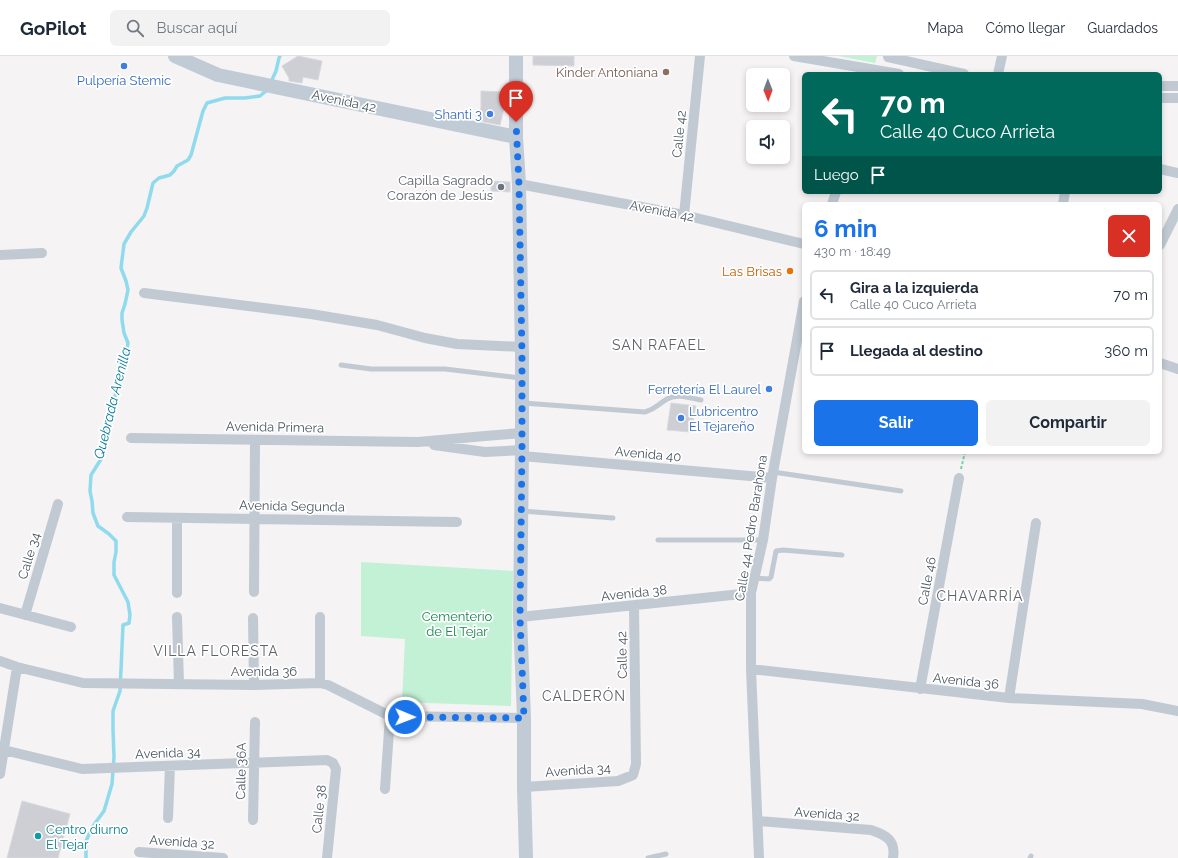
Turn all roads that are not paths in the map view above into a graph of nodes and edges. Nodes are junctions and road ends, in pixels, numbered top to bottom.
1 (175, 56) edge
2 (516, 56) edge
3 (700, 56) edge
4 (794, 56) edge
5 (1002, 56) edge
6 (888, 57) edge
7 (882, 72) edge
8 (955, 72) edge
9 (998, 72) edge
10 (1162, 86) edge
11 (1178, 86) edge
12 (1162, 98) edge
13 (1178, 98) edge
14 (516, 137) junction
15 (1162, 169) edge
16 (1178, 173) edge
17 (519, 184) junction
18 (1178, 209) edge
19 (684, 214) junction
20 (1162, 241) edge
21 (802, 244) edge
22 (42, 253) dead end
23 (0, 255) edge
24 (144, 293) dead end
25 (802, 312) edge
26 (522, 347) junction
27 (1162, 364) edge
28 (341, 365) dead end
29 (1178, 369) edge
30 (522, 378) junction
31 (701, 400) dead end
32 (522, 402) junction
33 (522, 433) junction
34 (131, 438) dead end
35 (255, 440) junction
36 (418, 442) junction
37 (522, 453) junction
38 (772, 475) junction
39 (959, 478) road end
40 (901, 491) dead end
41 (58, 504) dead end
42 (521, 511) junction
43 (127, 517) dead end
44 (177, 518) junction
45 (613, 518) dead end
46 (255, 519) junction
47 (457, 522) dead end
48 (1036, 523) dead end
49 (658, 540) dead end
50 (763, 540) junction
51 (842, 556) dead end
52 (754, 578) junction
53 (254, 592) dead end
54 (176, 593) dead end
55 (751, 593) junction
56 (634, 606) junction
57 (0, 608) edge
58 (24, 615) junction
59 (177, 617) dead end
60 (320, 617) dead end
61 (520, 617) junction
62 (253, 618) dead end
63 (71, 627) dead end
64 (0, 661) edge
65 (17, 667) junction
66 (751, 669) junction
67 (179, 684) junction
68 (320, 684) junction
69 (254, 685) junction
70 (920, 689) junction
71 (1009, 698) junction
72 (1178, 711) edge
73 (390, 716) junction
74 (524, 718) junction
75 (255, 722) dead end
76 (4, 750) junction
77 (255, 763) junction
78 (333, 763) joint
79 (170, 766) junction
80 (0, 774) edge
81 (633, 775) joint
82 (524, 787) junction
83 (385, 789) dead end
84 (168, 818) dead end
85 (253, 820) dead end
86 (758, 821) junction
87 (139, 852) dead end
88 (666, 854) dead end
89 (223, 858) edge
90 (327, 858) edge
91 (526, 858) edge
92 (648, 858) edge
93 (759, 858) edge
94 (893, 858) edge

1 - 14 main road, Avenida 42
2 - 14 main road
3 - 19 street, Calle 42
4 - 7 street
5 - 9 street
6 - 7 street
6 - 8 street
10 - 11 street
12 - 13 street
14 - 17 main road
15 - 16 street
17 - 19 street, Avenida 42
17 - 26 main road
18 - 20 street
19 - 21 street, Avenida 42
22 - 23 street
24 - 26 street
25 - 38 street, Calle 44 Pedro Barahona
26 - 30 main road
27 - 29 street
28 - 30 lane
30 - 32 main road
31 - 32 lane
32 - 33 main road
33 - 36 street, Avenida Primera
33 - 37 main road
34 - 35 street, Avenida Primera
35 - 36 street, Avenida Primera
35 - 46 street
36 - 37 street, Avenida Primera
37 - 38 street, Avenida 40
37 - 42 main road
38 - 40 lane
38 - 50 street, Calle 44 Pedro Barahona
39 - 70 street, Calle 46
41 - 58 street, Calle 34
42 - 45 lane
42 - 61 main road
43 - 44 street, Avenida Segunda
44 - 46 street, Avenida Segunda
44 - 54 street
46 - 47 street, Avenida Segunda
46 - 53 street
48 - 71 street
49 - 50 lane
50 - 52 street, Calle 44 Pedro Barahona
51 - 52 lane
52 - 55 street, Calle 44 Pedro Barahona
55 - 56 street, Avenida 38
55 - 66 street, Calle 44 Pedro Barahona
56 - 61 street, Avenida 38
56 - 81 street, Calle 42
57 - 58 street
58 - 63 street
59 - 67 street
60 - 68 street
61 - 74 main road
62 - 69 street
64 - 65 street, Avenida 36
65 - 67 street, Avenida 36
65 - 76 street
66 - 70 street, Avenida 36
66 - 86 street, Calle 44 Pedro Barahona
67 - 69 street, Avenida 36
68 - 69 street, Avenida 36
68 - 73 street, Avenida 36
70 - 71 street, Avenida 36
71 - 72 street, Avenida 36
73 - 74 street, Avenida 36
73 - 83 street
74 - 82 main road
75 - 77 street, Calle 36A
76 - 79 street, Avenida 34
76 - 80 street
77 - 78 street, Avenida 34
77 - 79 street, Avenida 34
77 - 85 street, Calle 36A
78 - 90 street, Calle 38
79 - 84 street
81 - 82 street, Avenida 34
82 - 91 main road
86 - 93 street, Calle 44 Pedro Barahona
86 - 94 street, Avenida 32
87 - 89 street, Avenida 32
88 - 92 lane

